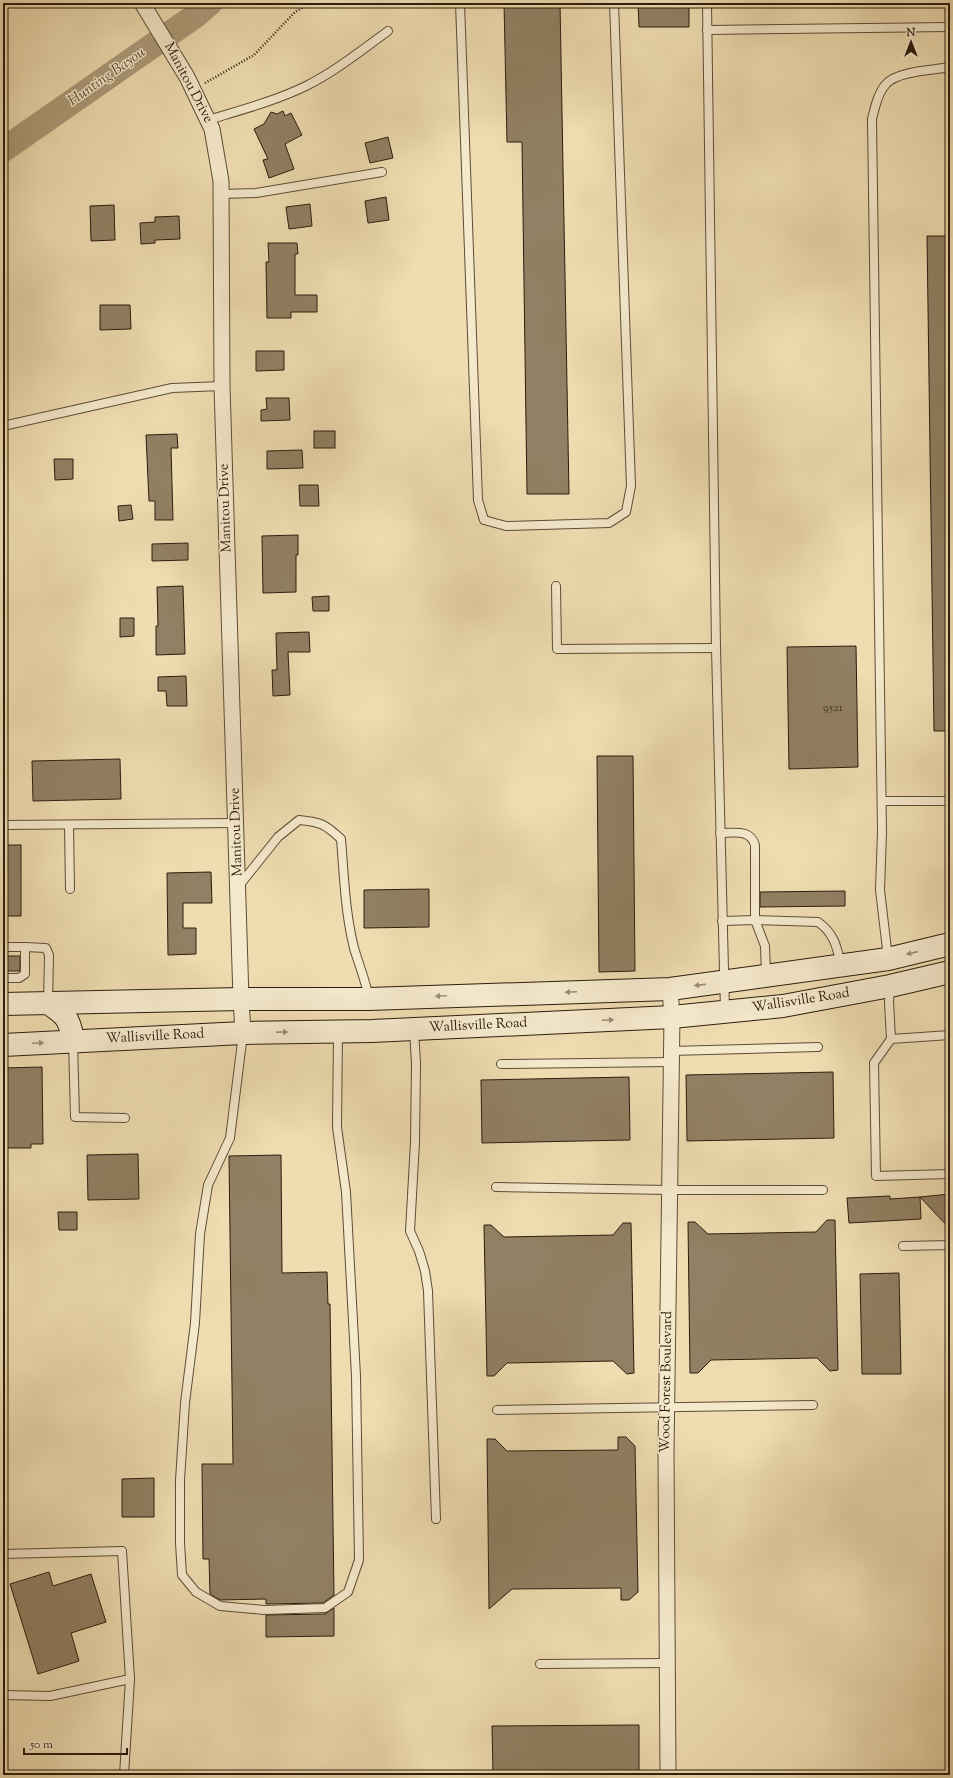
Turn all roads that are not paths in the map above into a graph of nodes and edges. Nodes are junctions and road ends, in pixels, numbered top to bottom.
1 (142, 3) edge
2 (460, 3) edge
3 (614, 3) edge
4 (707, 3) edge
5 (950, 27) edge
6 (707, 30) junction
7 (388, 31) dead end
8 (950, 67) edge
9 (208, 120) junction
10 (382, 172) dead end
11 (221, 194) junction
12 (222, 386) junction
13 (3, 426) edge
14 (556, 586) dead end
15 (716, 648) junction
16 (882, 801) junction
17 (950, 801) edge
18 (236, 823) junction
19 (3, 825) edge
20 (69, 825) junction
21 (720, 833) junction
22 (238, 886) junction
23 (70, 889) dead end
24 (755, 920) junction
25 (722, 921) junction
26 (950, 944) edge
27 (3, 947) edge
28 (25, 947) junction
29 (888, 959) junction
30 (842, 966) junction
31 (950, 972) edge
32 (766, 976) junction
33 (3, 978) edge
34 (723, 982) junction
35 (890, 986) junction
36 (670, 988) junction
37 (241, 999) junction
38 (369, 999) junction
39 (48, 1003) junction
40 (3, 1004) edge
41 (725, 1012) junction
42 (672, 1017) junction
43 (414, 1029) junction
44 (338, 1031) junction
45 (372, 1031) junction
46 (243, 1033) junction
47 (950, 1035) edge
48 (891, 1039) junction
49 (73, 1041) junction
50 (3, 1045) edge
51 (818, 1047) dead end
52 (671, 1057) junction
53 (501, 1064) dead end
54 (125, 1118) dead end
55 (950, 1174) edge
56 (496, 1187) dead end
57 (669, 1190) junction
58 (823, 1190) dead end
59 (950, 1245) edge
60 (903, 1246) dead end
61 (814, 1405) dead end
62 (666, 1407) junction
63 (497, 1410) dead end
64 (436, 1519) dead end
65 (3, 1554) edge
66 (540, 1664) dead end
67 (667, 1664) junction
68 (130, 1679) junction
69 (3, 1695) edge
70 (124, 1775) edge
71 (668, 1775) edge

1 - 9 street, Manitou Drive
2 - 3 lane
4 - 6 lane
5 - 6 lane
6 - 15 lane
7 - 9 lane
8 - 16 lane
9 - 11 street, Manitou Drive
10 - 11 lane
11 - 12 street, Manitou Drive
12 - 13 lane
12 - 18 street, Manitou Drive
14 - 15 lane
15 - 21 lane
16 - 17 lane
16 - 29 lane
18 - 20 lane
18 - 22 street, Manitou Drive
19 - 20 lane
20 - 23 lane
21 - 24 lane
21 - 25 lane
22 - 37 street, Manitou Drive
22 - 38 lane
24 - 25 lane
24 - 30 lane
24 - 32 lane
25 - 34 lane
26 -> 29 main road, Wallisville Road
27 - 28 lane
28 - 33 lane
28 - 39 lane
29 - 30 main road, Wallisville Road
29 - 35 main road
30 - 32 main road, Wallisville Road
31 - 35 main road, Wallisville Road
32 - 34 main road, Wallisville Road
34 -> 36 main road, Wallisville Road
34 - 41 lane
35 - 41 main road, Wallisville Road
35 - 48 lane
36 -> 38 main road, Wallisville Road
36 - 42 street, Wood Forest Boulevard
37 - 38 main road, Wallisville Road
37 - 39 main road, Wallisville Road
37 - 46 street, Manitou Drive
38 - 45 main road
39 - 40 main road, Wallisville Road
39 - 49 main road
41 - 42 main road, Wallisville Road
43 -> 42 main road, Wallisville Road
42 - 52 street, Wood Forest Boulevard
43 - 45 main road, Wallisville Road
43 - 64 lane
44 - 45 main road, Wallisville Road
46 -> 44 main road, Wallisville Road
44 - 46 lane
46 - 49 main road, Wallisville Road
47 - 48 lane
48 - 55 lane
50 -> 49 main road, Wallisville Road
49 - 54 lane
51 - 52 lane
52 - 53 lane
52 - 57 street, Wood Forest Boulevard
56 - 57 lane
57 - 58 lane
57 - 62 street, Wood Forest Boulevard
59 - 60 lane
61 - 62 lane
62 - 63 lane
62 - 67 street, Wood Forest Boulevard
65 - 68 lane
66 - 67 lane
67 - 71 street, Wood Forest Boulevard
68 - 69 lane
68 - 70 lane

